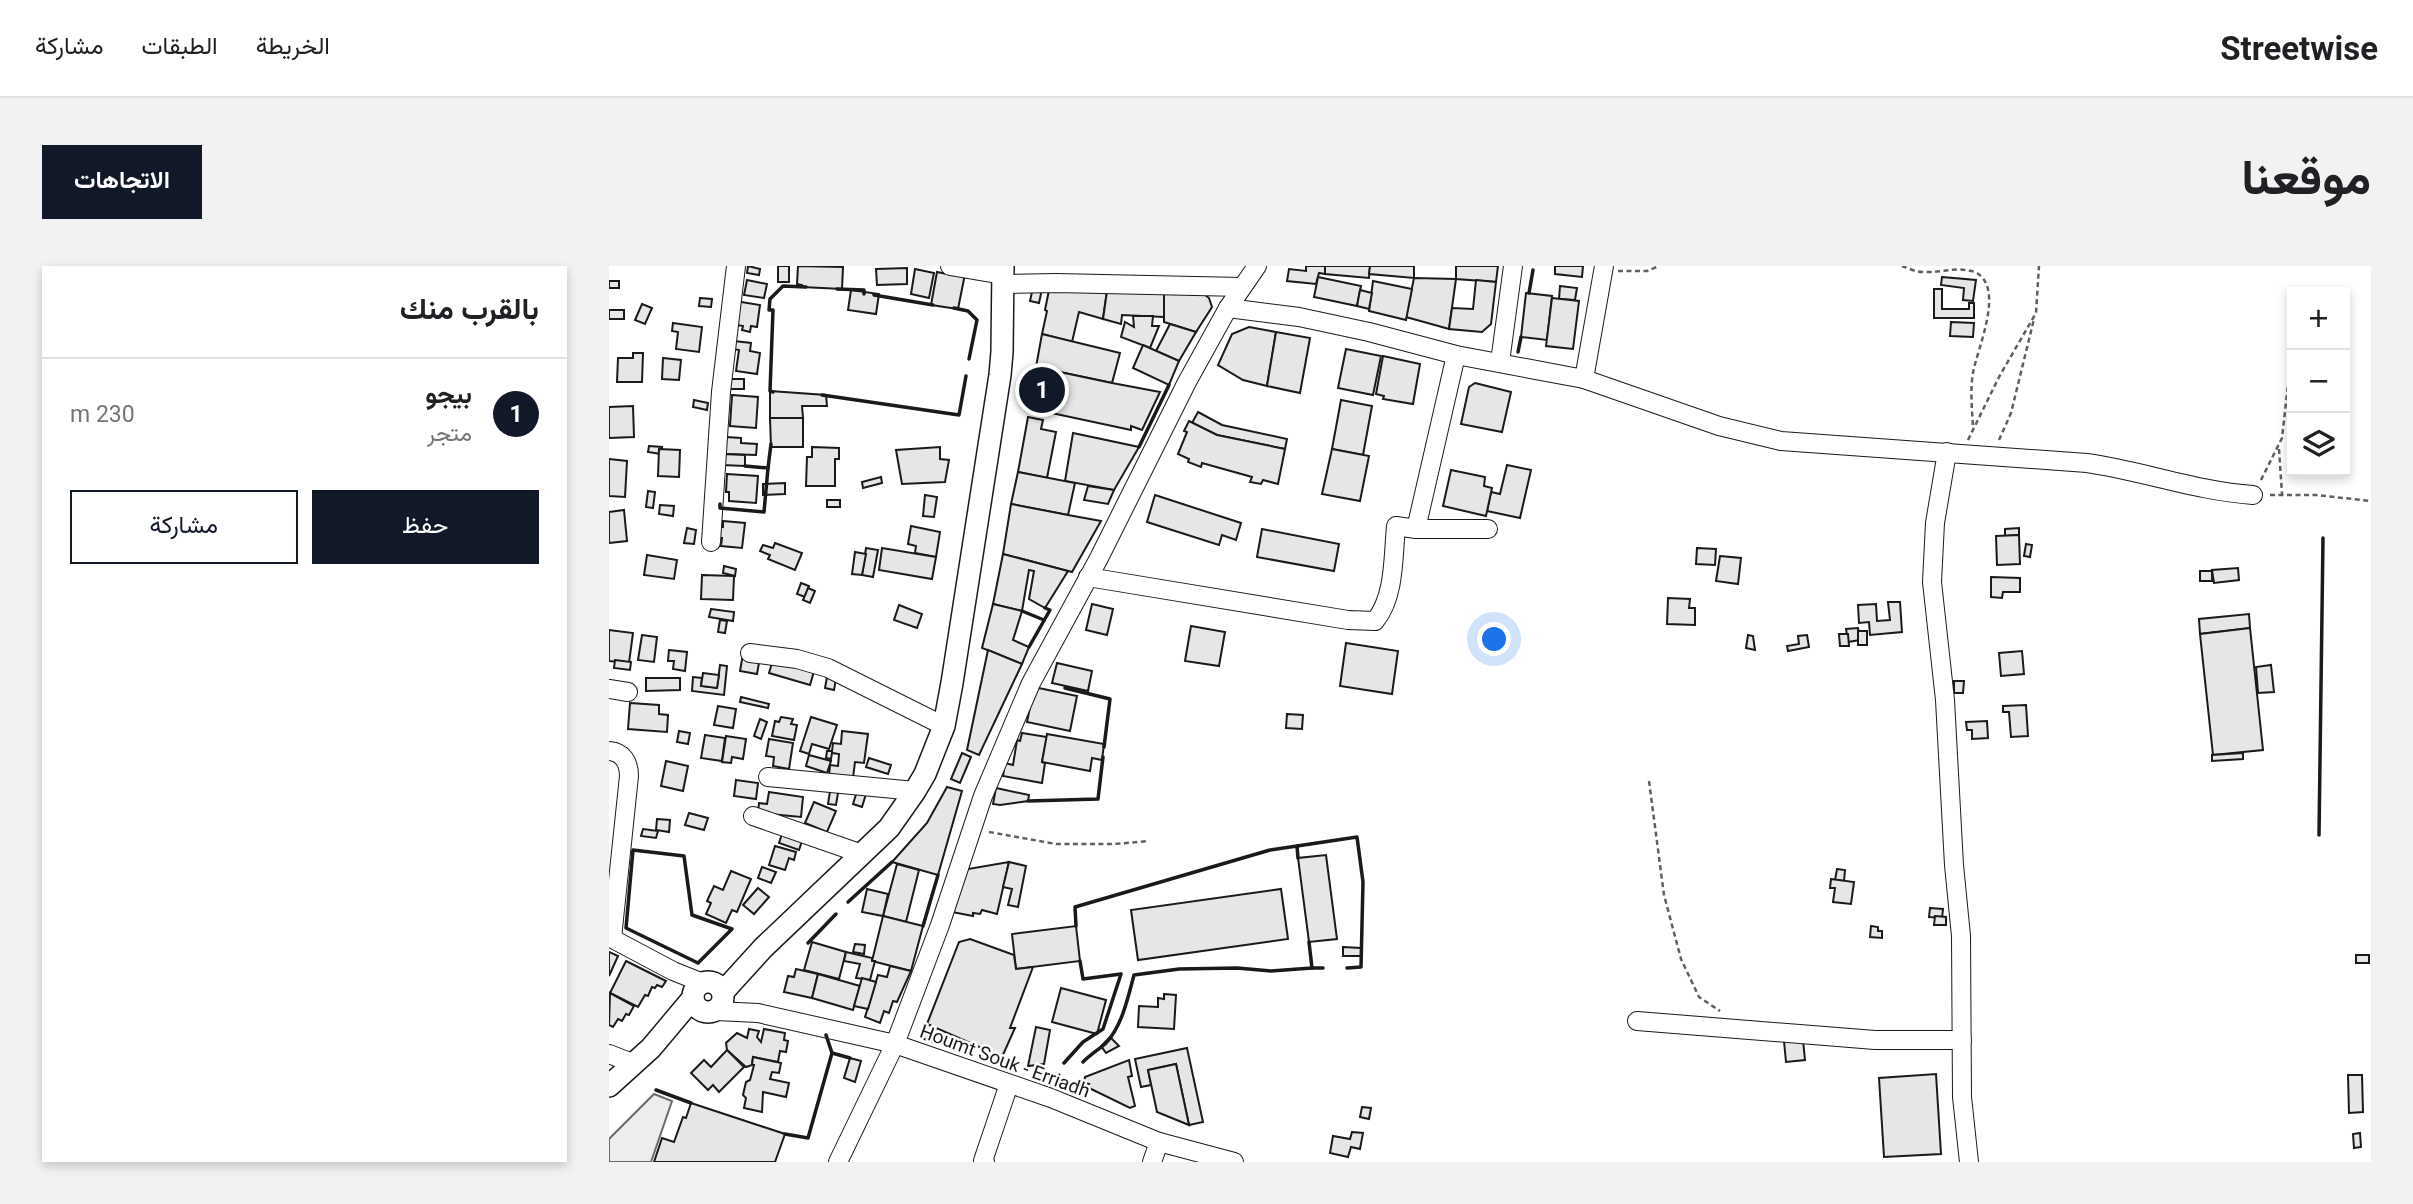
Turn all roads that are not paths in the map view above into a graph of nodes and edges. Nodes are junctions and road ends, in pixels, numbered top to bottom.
1 (736, 266) edge
2 (950, 266) edge
3 (1257, 266) edge
4 (1513, 266) edge
5 (1604, 268) edge
6 (1003, 275) edge
7 (1242, 288) junction
8 (1228, 308) junction
9 (1456, 355) junction
10 (1500, 362) junction
11 (1584, 379) junction
12 (1954, 452) junction
13 (2253, 495) road end
14 (1416, 529) junction
15 (1488, 529) dead end
16 (711, 542) dead end
17 (1088, 577) junction
18 (750, 653) dead end
19 (609, 689) edge
20 (628, 692) dead end
21 (944, 726) junction
22 (609, 751) edge
23 (768, 777) dead end
24 (915, 791) junction
25 (753, 816) dead end
26 (862, 854) junction
27 (610, 938) edge
28 (710, 996) junction
29 (1637, 1021) dead end
30 (1962, 1040) junction
31 (895, 1044) junction
32 (609, 1054) edge
33 (632, 1063) junction
34 (1009, 1084) junction
35 (609, 1086) edge
36 (1159, 1142) junction
37 (838, 1162) edge
38 (983, 1162) edge
39 (1152, 1162) edge
40 (1234, 1162) edge
41 (1969, 1162) edge

1 - 16 street
2 - 6 street
3 - 7 street
4 - 10 street
5 - 11 street
6 - 7 street
6 - 21 main road
7 - 8 street
8 - 9 street
8 - 17 street
9 - 10 street
9 - 14 street
10 - 11 street
11 - 12 street
12 - 13 street
12 - 30 street
14 - 15 street
14 - 17 street
17 - 31 street
18 - 21 street
19 - 20 street
21 - 24 main road
22 - 27 street
23 - 24 street
24 - 26 main road
25 - 26 street
26 - 28 main road
27 - 28 street, Houmt Souk - Erriadh
28 - 31 street, Houmt Souk - Erriadh
28 - 33 main road
29 - 30 street
30 - 41 street
31 - 34 street, Houmt Souk - Erriadh
31 - 37 street
32 - 33 street
33 - 35 main road
34 - 36 street, Houmt Souk - Erriadh
34 - 38 street
36 - 39 street
36 - 40 street, Houmt Souk - Erriadh

